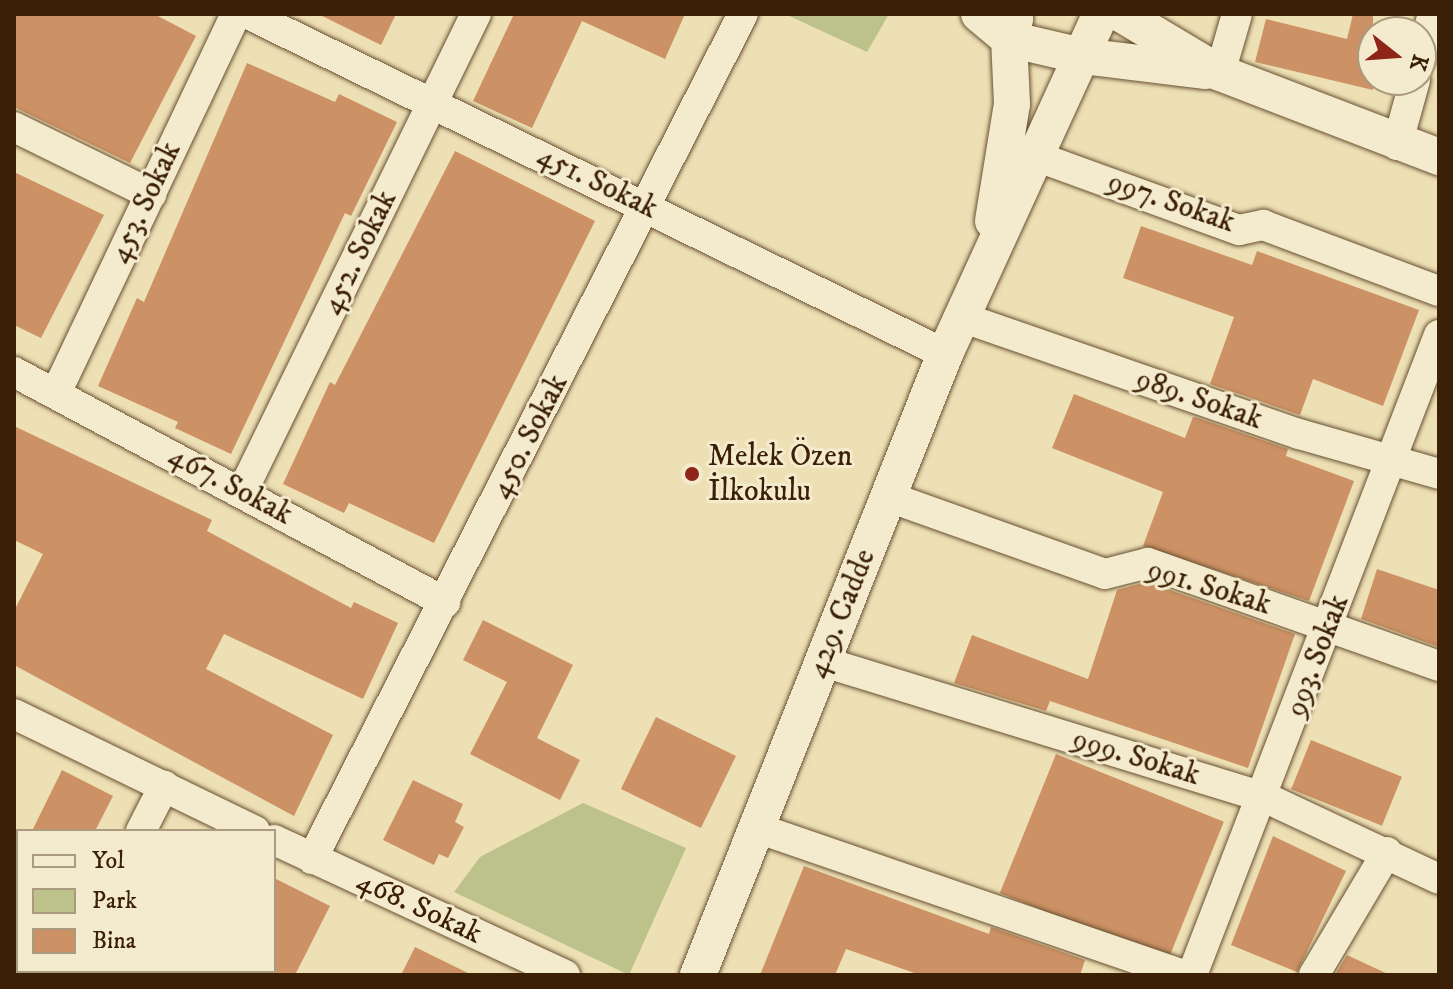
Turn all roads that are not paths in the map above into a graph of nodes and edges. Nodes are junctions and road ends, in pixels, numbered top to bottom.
1 (236, 14) edge
2 (248, 14) edge
3 (476, 14) edge
4 (743, 14) edge
5 (979, 14) edge
6 (1101, 14) edge
7 (1121, 14) edge
8 (1237, 14) edge
9 (1013, 26) edge
10 (1082, 56) junction
11 (1220, 73) junction
12 (1411, 96) edge
13 (433, 104) junction
14 (14, 127) edge
15 (1397, 145) junction
16 (1038, 157) junction
17 (1439, 157) edge
18 (151, 194) junction
19 (648, 208) junction
20 (988, 255) junction
21 (1439, 291) edge
22 (961, 317) junction
23 (1439, 335) edge
24 (945, 354) junction
25 (14, 372) edge
26 (56, 393) junction
27 (1393, 461) junction
28 (1439, 474) edge
29 (242, 492) junction
30 (889, 497) junction
31 (445, 602) junction
32 (1329, 628) junction
33 (824, 662) junction
34 (1439, 666) edge
35 (14, 714) edge
36 (164, 786) junction
37 (1264, 797) junction
38 (754, 827) junction
39 (142, 829) edge
40 (251, 829) edge
41 (276, 841) edge
42 (1387, 852) junction
43 (312, 859) junction
44 (1439, 879) edge
45 (565, 975) edge
46 (698, 975) edge
47 (1185, 975) edge
48 (1192, 975) edge
49 (1314, 975) edge

1 - 18 street, 453. Sokak
2 - 13 street, 451. Sokak
3 - 13 street, 452. Sokak
4 - 19 street, 450. Sokak
5 - 9 street
6 - 10 street
7 - 11 street
8 - 11 street
9 - 10 street
9 - 20 street
10 - 11 street
10 - 16 street
11 - 15 street
12 - 15 street
13 - 19 street, 451. Sokak
13 - 29 street, 452. Sokak
14 - 18 street
15 - 17 street
16 - 20 street
16 - 21 street, 997. Sokak
18 - 26 street, 453. Sokak
19 - 24 street, 451. Sokak
19 - 31 street, 450. Sokak
20 - 22 street, 429. Cadde
22 - 24 street, 429. Cadde
22 - 27 street, 989. Sokak
23 - 27 street, 993. Sokak
24 - 30 street, 429. Cadde
25 - 26 street, 467. Sokak
26 - 29 street, 467. Sokak
27 - 28 street, 989. Sokak
27 - 32 street, 993. Sokak
29 - 31 street, 467. Sokak
30 - 32 street, 991. Sokak
30 - 33 street, 429. Cadde
31 - 43 street, 450. Sokak
32 - 34 street, 991. Sokak
32 - 37 street, 993. Sokak
33 - 37 street, 999. Sokak
33 - 38 street, 429. Cadde
35 - 36 street
36 - 39 street
36 - 40 street
37 - 42 street, 999. Sokak
37 - 48 street, 993. Sokak
38 - 46 street, 429. Cadde
38 - 47 street
41 - 43 street, 468. Sokak
42 - 44 street, 999. Sokak
42 - 49 street
43 - 45 street, 468. Sokak

